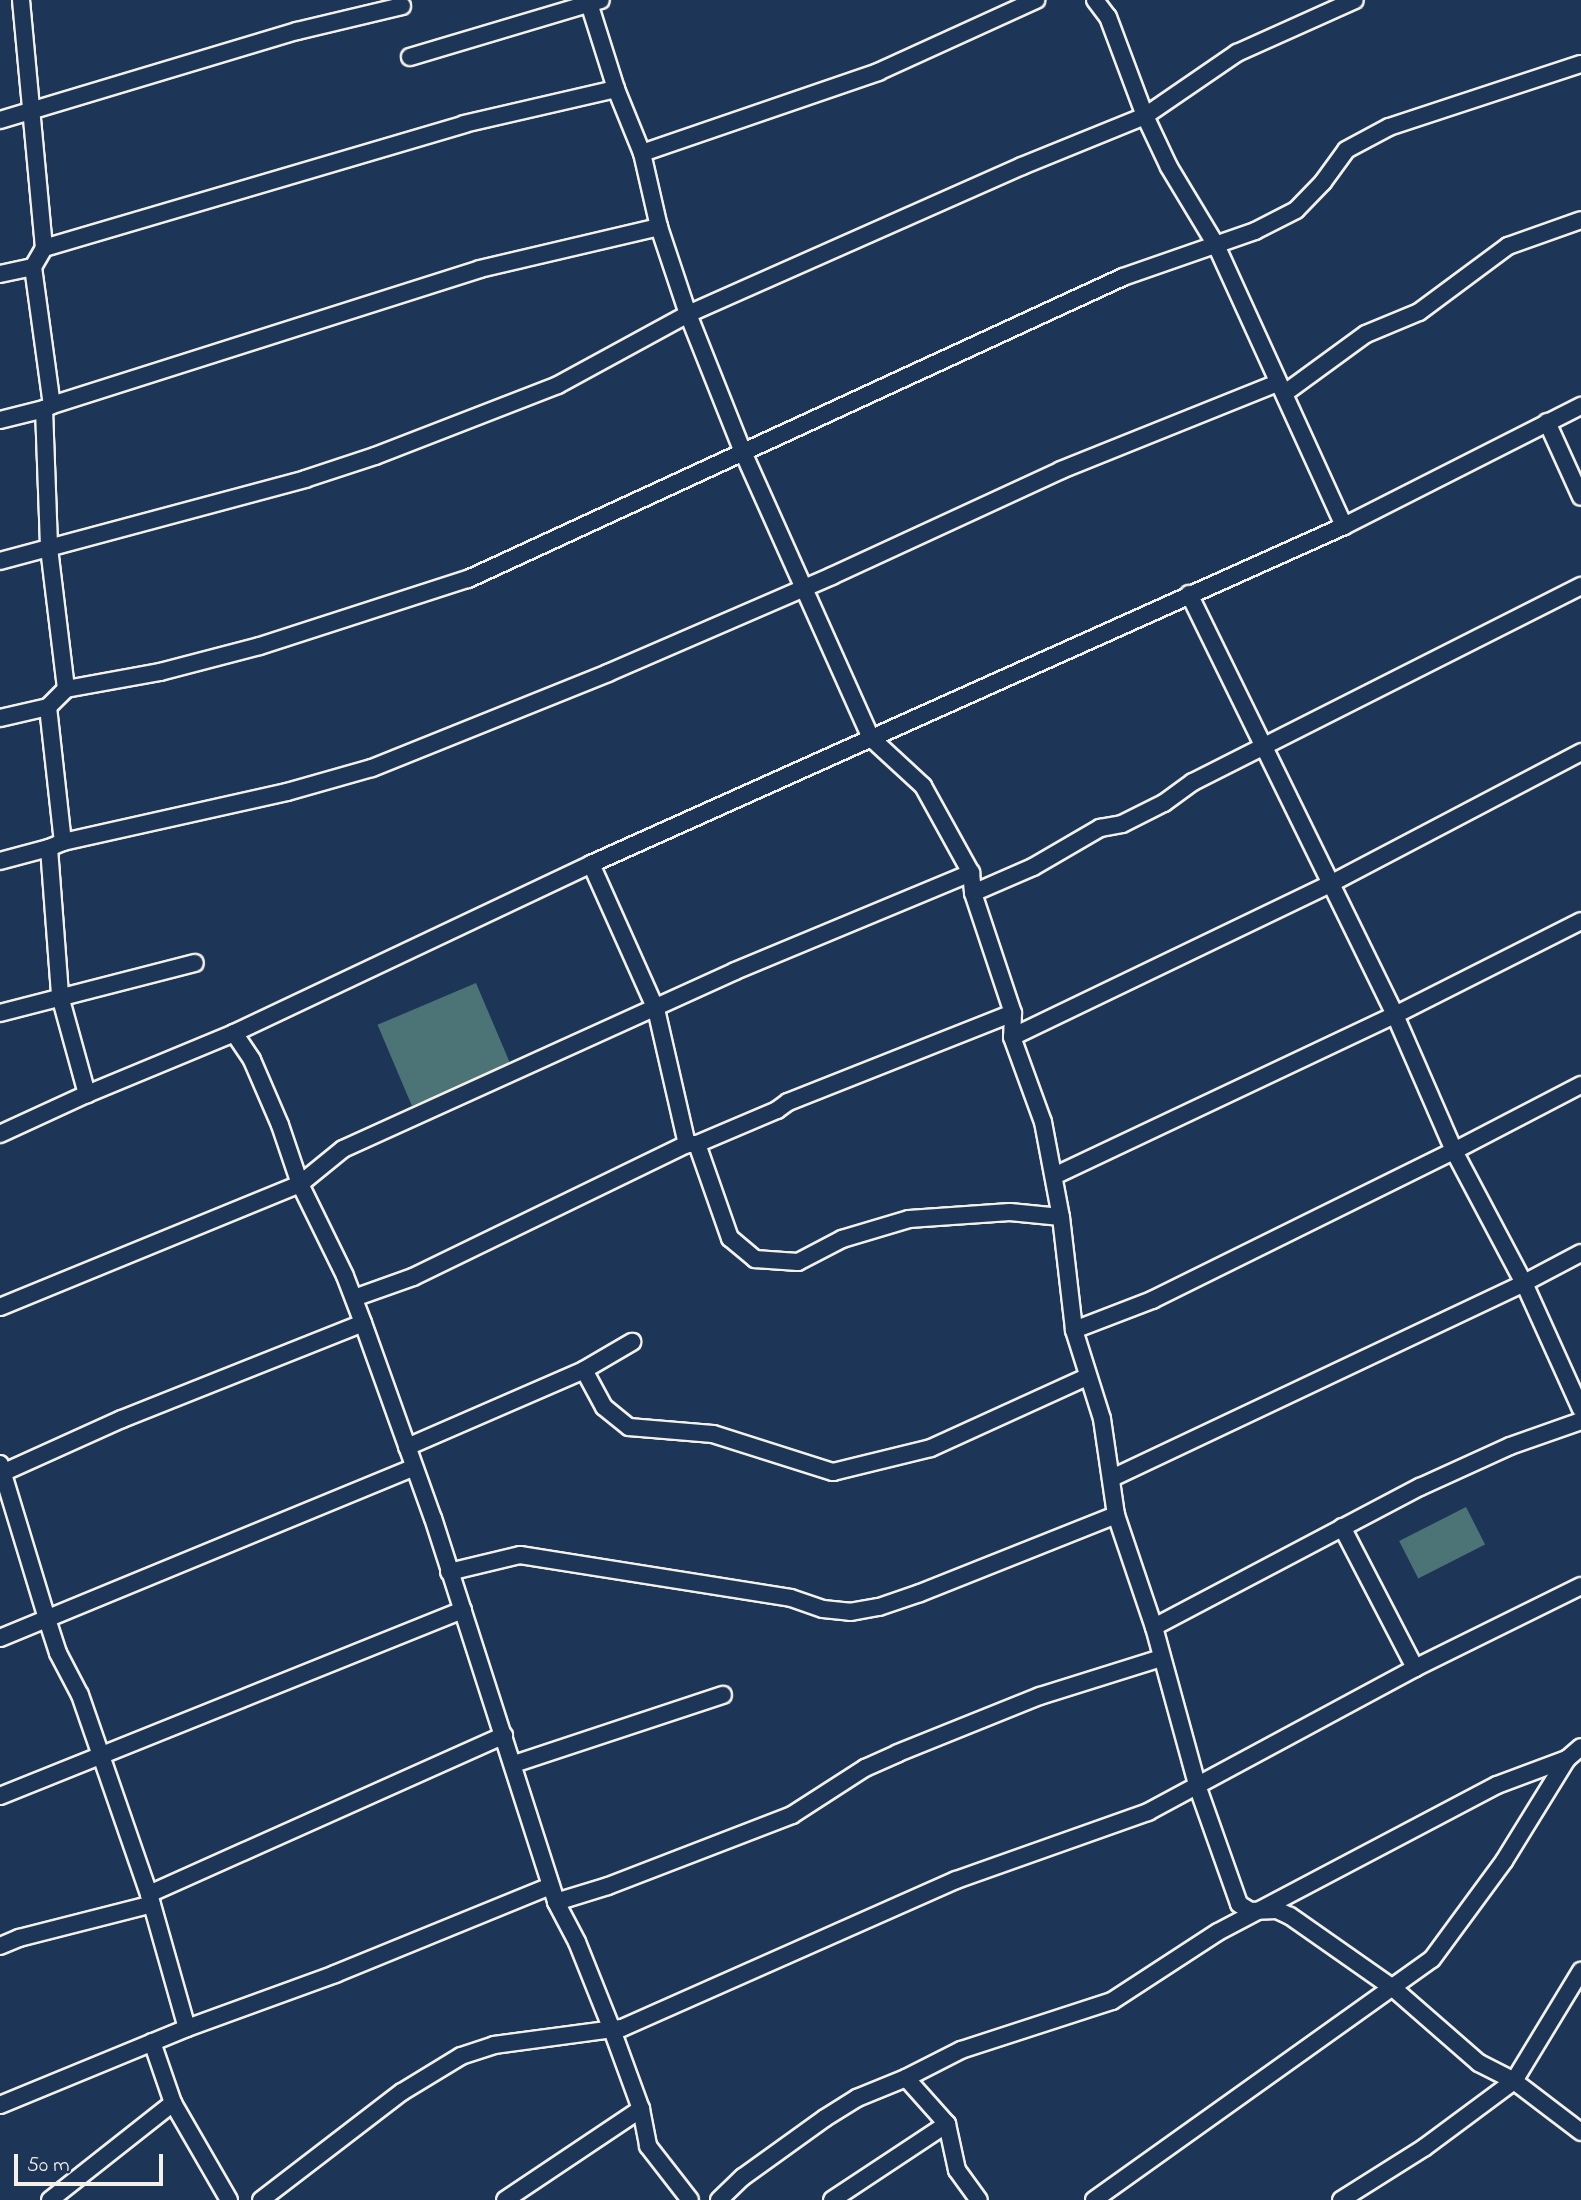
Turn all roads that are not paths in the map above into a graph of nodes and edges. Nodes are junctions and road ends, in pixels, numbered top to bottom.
1 (21, 0) edge
2 (1035, 0) edge
3 (1095, 0) edge
4 (1355, 0) edge
5 (593, 1) edge
6 (402, 6) dead end
7 (410, 57) dead end
8 (1581, 64) edge
9 (616, 89) junction
10 (31, 113) junction
11 (1145, 116) junction
12 (0, 120) edge
13 (642, 153) junction
14 (1581, 219) edge
15 (659, 227) junction
16 (1216, 245) junction
17 (44, 248) junction
18 (33, 267) junction
19 (0, 274) edge
20 (688, 314) junction
21 (1281, 388) junction
22 (1581, 406) edge
23 (48, 407) junction
24 (0, 420) edge
25 (1547, 422) junction
26 (743, 452) junction
27 (1581, 497) edge
28 (1344, 526) junction
29 (49, 548) junction
30 (0, 561) edge
31 (1581, 586) edge
32 (802, 587) junction
33 (1189, 594) junction
34 (66, 689) junction
35 (48, 707) junction
36 (0, 718) edge
37 (871, 738) junction
38 (1263, 747) junction
39 (1581, 752) edge
40 (56, 845) junction
41 (0, 861) edge
42 (591, 864) junction
43 (971, 873) junction
44 (1330, 884) junction
45 (973, 893) junction
46 (1581, 921) edge
47 (195, 963) dead end
48 (60, 996) junction
49 (656, 1009) junction
50 (0, 1013) edge
51 (1013, 1013) junction
52 (1395, 1015) junction
53 (234, 1033) junction
54 (1012, 1037) junction
55 (1581, 1085) edge
56 (87, 1094) junction
57 (0, 1133) edge
58 (692, 1144) junction
59 (1454, 1151) junction
60 (1054, 1176) junction
61 (300, 1184) junction
62 (1061, 1217) junction
63 (1581, 1253) edge
64 (1524, 1283) junction
65 (354, 1298) junction
66 (0, 1307) edge
67 (363, 1322) junction
68 (1074, 1330) junction
69 (632, 1342) dead end
70 (584, 1370) junction
71 (1087, 1377) junction
72 (1581, 1409) edge
73 (1581, 1421) edge
74 (407, 1447) junction
75 (413, 1468) junction
76 (1, 1470) edge
77 (1112, 1478) junction
78 (1116, 1515) junction
79 (1342, 1527) junction
80 (449, 1572) junction
81 (1581, 1586) edge
82 (463, 1610) junction
83 (47, 1619) junction
84 (1154, 1627) junction
85 (0, 1638) edge
86 (1161, 1658) junction
87 (1415, 1668) junction
88 (723, 1695) dead end
89 (504, 1735) junction
90 (1581, 1747) edge
91 (99, 1755) junction
92 (1567, 1759) junction
93 (514, 1764) junction
94 (1198, 1788) junction
95 (0, 1796) edge
96 (553, 1894) junction
97 (150, 1899) junction
98 (1262, 1912) junction
99 (0, 1946) edge
100 (1581, 1971) edge
101 (1393, 1988) junction
102 (611, 2027) junction
103 (187, 2028) junction
104 (152, 2042) junction
105 (906, 2078) junction
106 (1514, 2081) junction
107 (173, 2103) junction
108 (0, 2105) edge
109 (641, 2109) junction
110 (947, 2124) junction
111 (1581, 2132) edge
112 (50, 2200) edge
113 (229, 2200) edge
114 (261, 2200) edge
115 (505, 2200) edge
116 (691, 2200) edge
117 (719, 2200) edge
118 (832, 2200) edge
119 (979, 2200) edge
120 (1094, 2200) edge
121 (1341, 2200) edge

1 - 10 street
2 - 13 street
3 - 11 street
4 - 11 street
5 - 7 street
5 - 9 street
6 - 10 street
8 - 16 street
9 - 13 street
9 - 17 street
10 - 12 street
10 - 17 street
11 - 16 street
11 - 20 street
13 - 15 street
14 - 21 street
15 - 20 street
15 - 23 street
16 - 21 street
16 - 26 street
17 - 18 street
18 - 19 street
18 - 23 street
20 - 26 street
20 - 29 street
21 - 28 street
21 - 32 street
22 - 25 street
23 - 24 street
23 - 29 street
25 - 27 street
25 - 28 street
26 - 32 street
26 - 34 street
28 - 33 street
29 - 30 street
29 - 34 street
31 - 38 street
32 - 37 street
32 - 40 street
33 - 37 street
33 - 38 street
34 - 35 street
35 - 36 street
35 - 40 street
37 - 42 street
37 - 43 street
38 - 44 street
38 - 45 street
39 - 44 street
40 - 41 street
40 - 48 street
42 - 49 street
42 - 53 street
43 - 45 street
43 - 49 street
44 - 52 street
44 - 54 street
45 - 51 street
46 - 52 street
47 - 48 street
48 - 50 street
48 - 56 street
49 - 58 street
49 - 61 street
51 - 54 street
51 - 58 street
52 - 59 street
52 - 60 street
53 - 56 street
53 - 61 street
54 - 60 street
55 - 59 street
56 - 57 street
58 - 62 street
58 - 65 street
59 - 64 street
59 - 68 street
60 - 62 street
61 - 65 street
61 - 66 street
62 - 68 street
63 - 64 street
64 - 72 street
64 - 77 street
65 - 67 street
67 - 74 street
67 - 76 street
68 - 71 street
69 - 70 street
70 - 71 street
70 - 74 street
71 - 77 street
73 - 79 street
74 - 75 street
75 - 80 street
75 - 83 street
76 - 83 street
77 - 78 street
78 - 80 street
78 - 84 street
79 - 84 street
79 - 87 street
80 - 82 street
81 - 87 street
82 - 89 street
82 - 91 street
83 - 85 street
83 - 91 street
84 - 86 street
86 - 94 street
86 - 96 street
87 - 94 street
88 - 93 street
89 - 93 street
89 - 97 street
90 - 92 street
91 - 95 street
91 - 97 street
92 - 98 street
92 - 101 street
93 - 96 street
94 - 98 street
94 - 102 street
96 - 102 street
96 - 103 street
97 - 99 street
97 - 103 street
98 - 101 street
98 - 105 street
100 - 106 street
101 - 106 street
101 - 120 street
102 - 109 street
102 - 114 street
103 - 104 street
104 - 107 street
104 - 108 street
105 - 110 street
105 - 117 street
106 - 111 street
106 - 121 street
107 - 112 street
107 - 113 street
109 - 115 street
109 - 116 street
110 - 118 street
110 - 119 street

